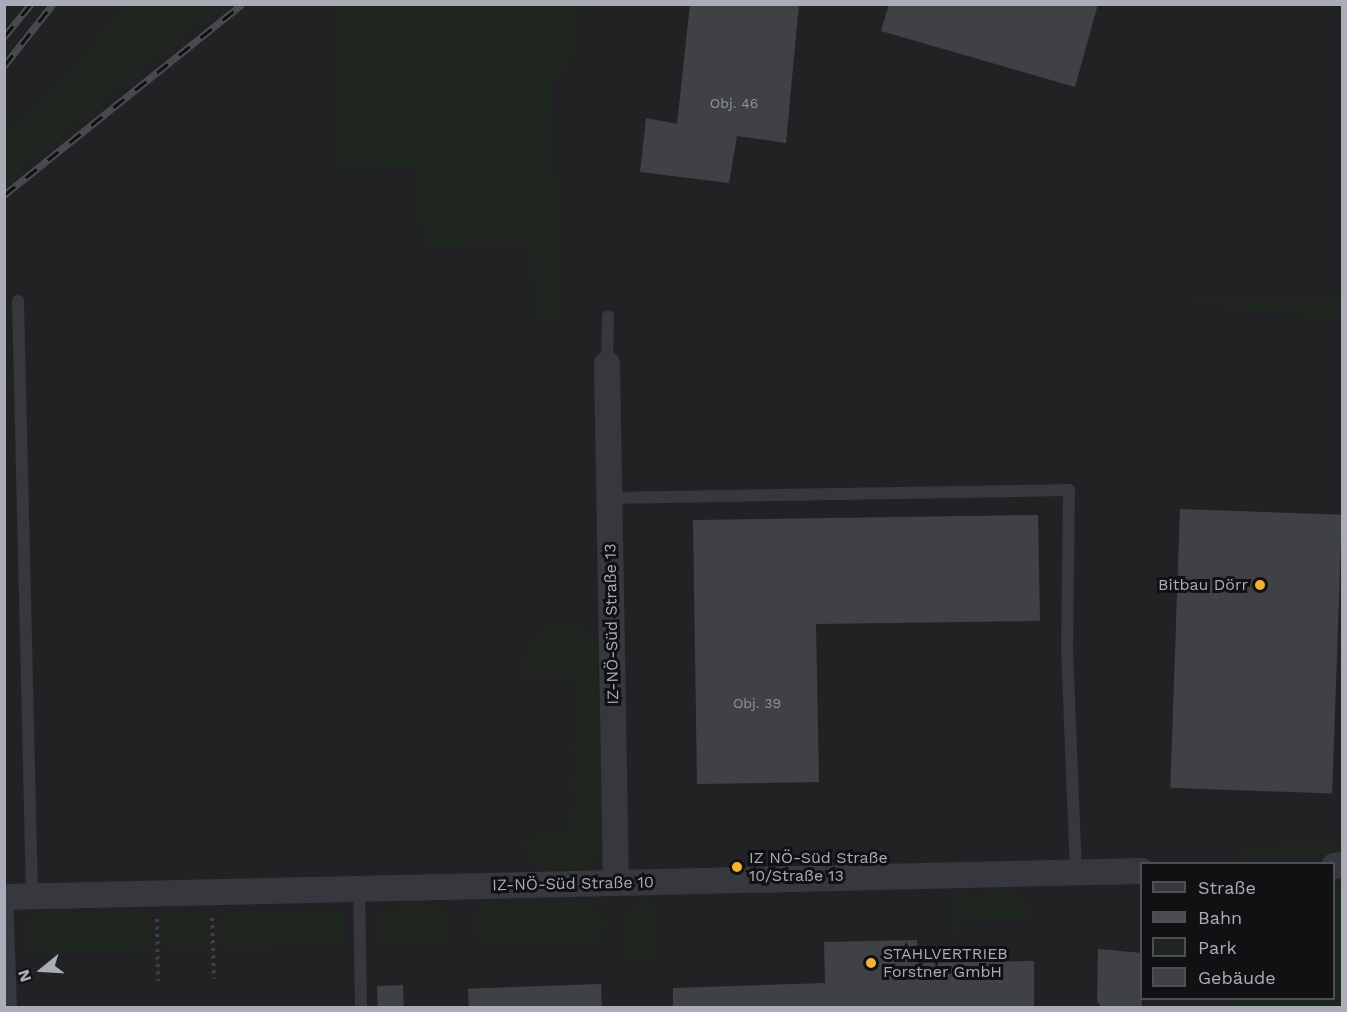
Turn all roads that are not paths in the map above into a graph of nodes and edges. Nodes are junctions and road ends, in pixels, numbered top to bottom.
1 (18, 301) dead end
2 (608, 316) dead end
3 (607, 364) joint
4 (610, 498) junction
5 (1140, 871) edge
6 (1076, 873) junction
7 (616, 884) junction
8 (359, 889) junction
9 (15, 897) edge
10 (10, 1008) edge
11 (361, 1008) edge

1 - 9 lane
2 - 3 lane
3 - 4 street, IZ-NÖ-Süd Straße 13
4 - 6 lane
4 - 7 street, IZ-NÖ-Süd Straße 13
5 - 6 street, IZ-NÖ-Süd Straße 10
6 - 7 street, IZ-NÖ-Süd Straße 10
7 - 8 street, IZ-NÖ-Süd Straße 10
8 - 9 street, IZ-NÖ-Süd Straße 10
8 - 11 lane
9 - 10 lane

